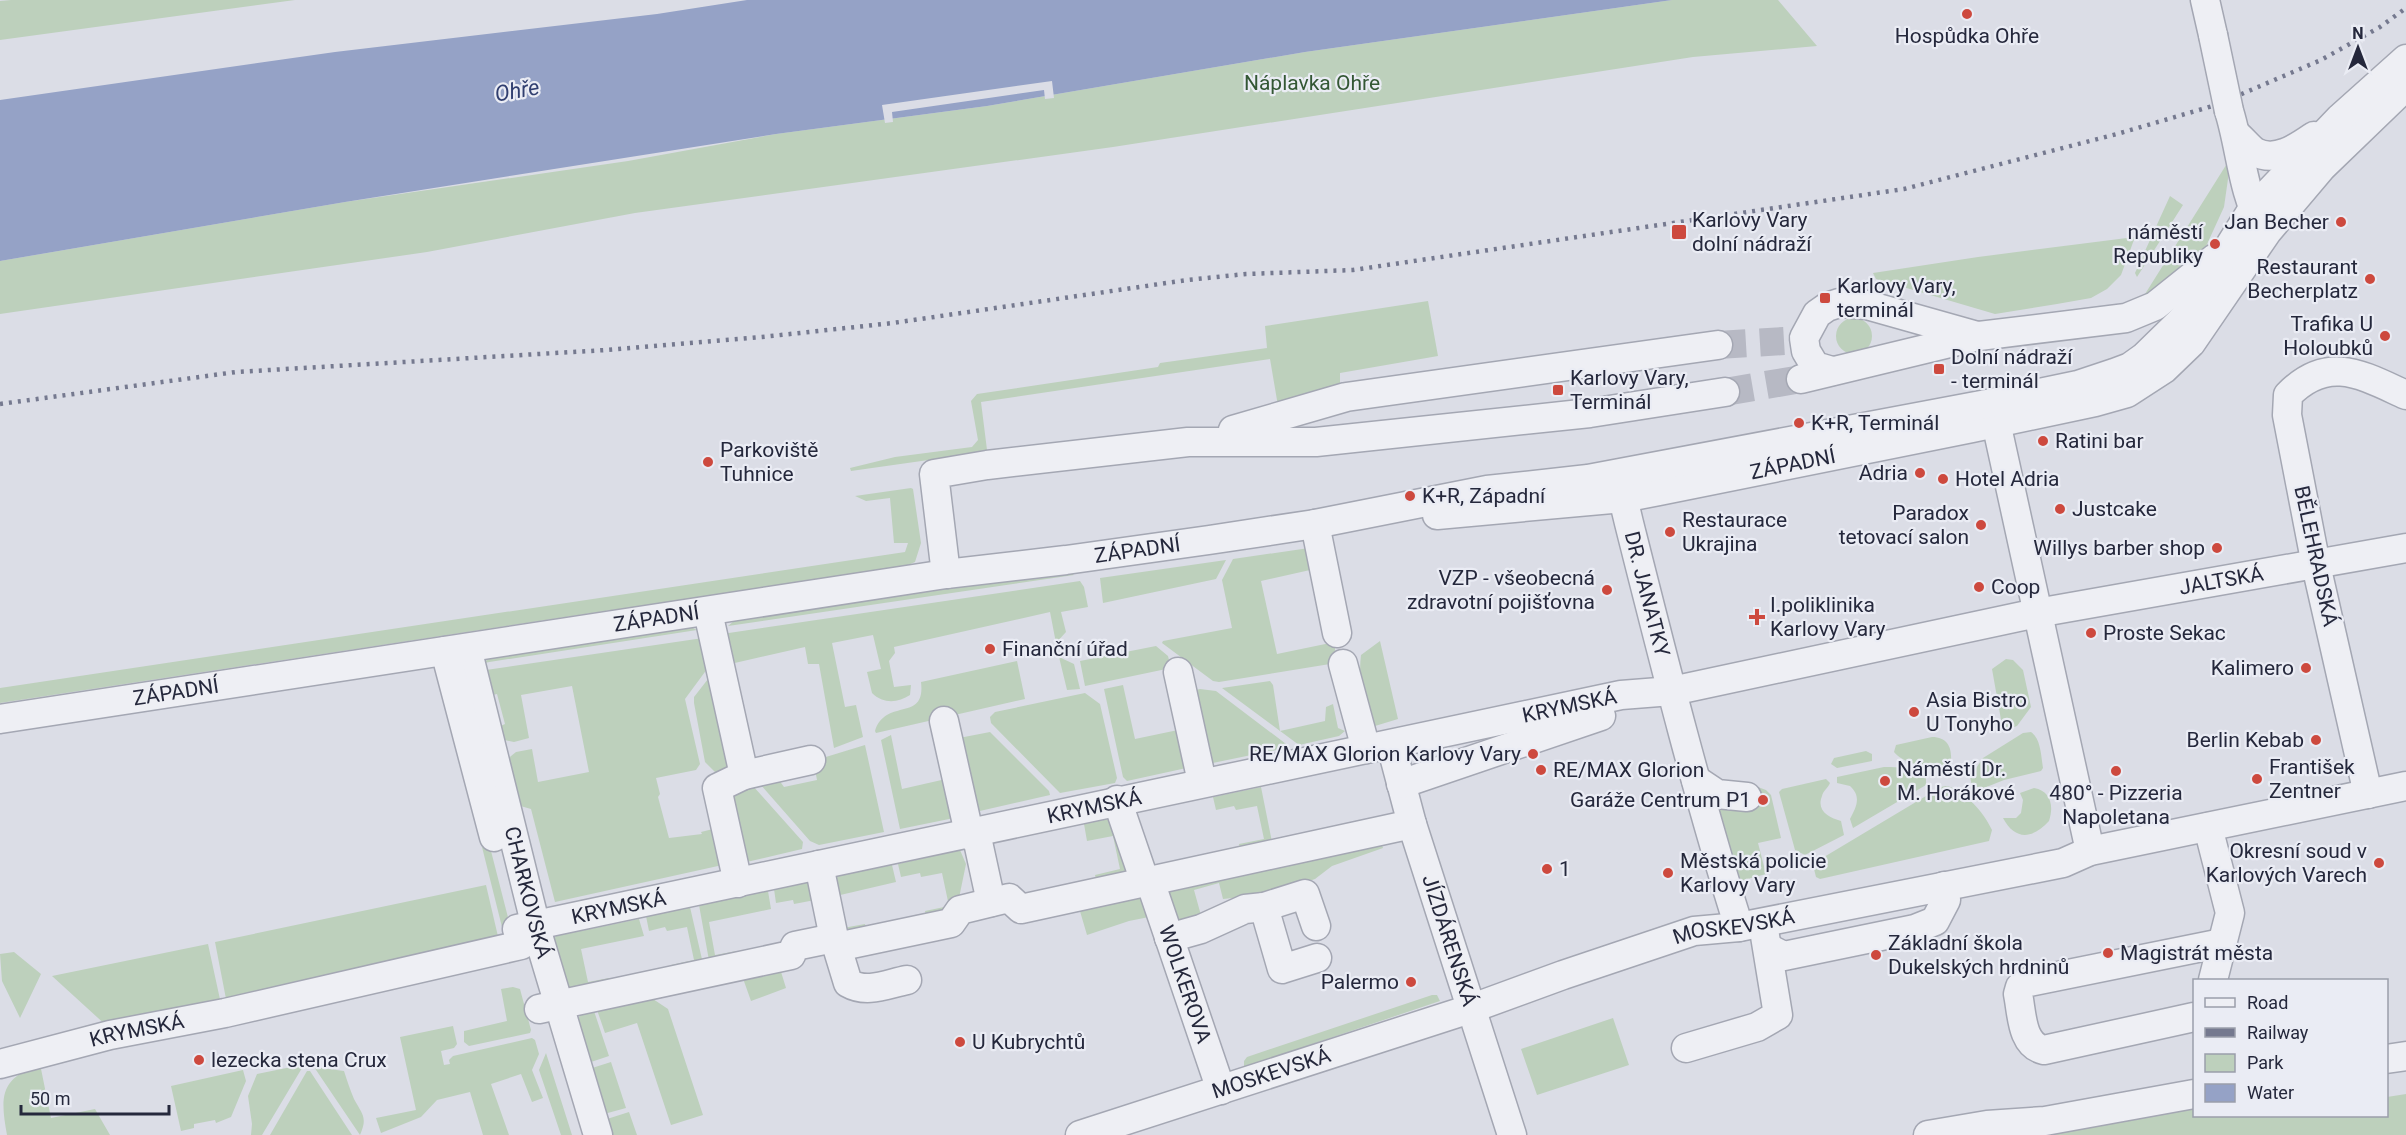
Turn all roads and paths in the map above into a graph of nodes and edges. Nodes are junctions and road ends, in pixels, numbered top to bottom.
1 (2206, 4) edge
2 (2406, 59) edge
3 (2406, 86) edge
4 (2340, 118) junction
5 (2233, 123) junction
6 (2260, 221) junction
7 (2228, 248) junction
8 (1979, 336) junction
9 (1718, 345) tunnel mouth
10 (1832, 370) junction
11 (1801, 380) tunnel mouth
12 (1725, 392) tunnel mouth
13 (2406, 395) edge
14 (1994, 413) junction
15 (1188, 442) junction
16 (1676, 463) junction
17 (1623, 498) junction
18 (1315, 524) junction
19 (2406, 548) edge
20 (2316, 565) junction
21 (946, 574) junction
22 (708, 612) junction
23 (2037, 613) junction
24 (1338, 633) dead end
25 (456, 649) junction
26 (1343, 664) dead end
27 (1178, 672) dead end
28 (1672, 691) junction
29 (1642, 695) junction
30 (0, 719) edge
31 (944, 721) dead end
32 (1379, 747) junction
33 (811, 760) dead end
34 (744, 775) junction
35 (1696, 780) junction
36 (1202, 783) junction
37 (1401, 784) junction
38 (2406, 786) edge
39 (2368, 794) junction
40 (1747, 797) dead end
41 (1117, 800) junction
42 (1412, 824) junction
43 (2208, 826) junction
44 (969, 833) junction
45 (2090, 851) junction
46 (819, 865) junction
47 (1145, 882) junction
48 (738, 883) junction
49 (1944, 886) junction
50 (991, 902) junction
51 (1264, 907) junction
52 (1316, 926) dead end
53 (1756, 932) junction
54 (524, 933) junction
55 (1169, 938) junction
56 (835, 943) junction
57 (2223, 943) junction
58 (1317, 958) dead end
59 (2214, 979) edge
60 (907, 980) dead end
61 (548, 1007) junction
62 (1470, 1009) junction
63 (2193, 1017) edge
64 (1686, 1048) dead end
65 (2406, 1056) edge
66 (2388, 1059) edge
67 (0, 1064) edge
68 (1221, 1090) junction
69 (2193, 1094) edge
70 (578, 1135) edge
71 (598, 1135) edge
72 (1080, 1135) edge
73 (1512, 1135) edge
74 (1928, 1135) edge

1 - 5 street, bridge
2 - 4 street
3 - 6 street
4 - 5 street
4 - 6 street
5 - 6 street
6 - 7 street
6 - 14 street
7 - 8 street
7 - 14 street
8 - 10 street
8 - 10 street
9 - 15 street
10 - 11 street
12 - 15 street
13 - 20 street, BĚLEHRADSKÁ
14 - 16 street, ZÁPADNÍ
14 - 17 street, ZÁPADNÍ
14 - 23 street
15 - 21 street
16 - 17 street, ZÁPADNÍ
16 - 18 street, ZÁPADNÍ
17 - 18 street, ZÁPADNÍ
17 - 28 street, DR. JANATKY
18 - 21 street, ZÁPADNÍ
18 - 24 street
19 - 20 street, JALTSKÁ
20 - 23 street, JALTSKÁ
20 - 39 street, BĚLEHRADSKÁ
21 - 22 street, ZÁPADNÍ
22 - 25 street, ZÁPADNÍ
22 - 34 street
23 - 28 street
23 - 45 street
25 - 30 street, ZÁPADNÍ
25 - 54 street, CHARKOVSKÁ
26 - 32 street, JÍZDÁRENSKÁ
27 - 36 street
28 - 29 street, KRYMSKÁ
28 - 35 street
29 - 32 street, KRYMSKÁ
29 - 37 street
31 - 44 street
32 - 36 street, KRYMSKÁ
32 - 37 street, JÍZDÁRENSKÁ
33 - 34 street
34 - 48 street
35 - 40 street
35 - 53 street
36 - 41 street, KRYMSKÁ
37 - 42 street, JÍZDÁRENSKÁ
38 - 39 street, MOSKEVSKÁ
39 - 43 street, MOSKEVSKÁ
41 - 44 street, KRYMSKÁ
41 - 47 street, WOLKEROVA
42 - 47 street
42 - 62 street, JÍZDÁRENSKÁ
43 - 45 street, MOSKEVSKÁ
43 - 57 street
44 - 46 street, KRYMSKÁ
44 - 50 street
45 - 49 street, MOSKEVSKÁ
46 - 48 street, KRYMSKÁ
46 - 56 street
47 - 50 street
47 - 55 street, WOLKEROVA
48 - 54 street, KRYMSKÁ
49 - 53 street, MOSKEVSKÁ
49 - 53 street
50 - 56 street
51 - 52 street
51 - 55 street
51 - 58 street
53 - 62 street, MOSKEVSKÁ
53 - 64 street
54 - 61 street, CHARKOVSKÁ
54 - 67 street, KRYMSKÁ
55 - 68 street, WOLKEROVA
56 - 60 street
56 - 61 street
57 - 59 street
57 - 63 street
61 - 70 street, CHARKOVSKÁ
61 - 71 street, CHARKOVSKÁ
62 - 68 street, MOSKEVSKÁ
62 - 73 street, JÍZDÁRENSKÁ
65 - 66 street
68 - 72 street, MOSKEVSKÁ
69 - 74 street

